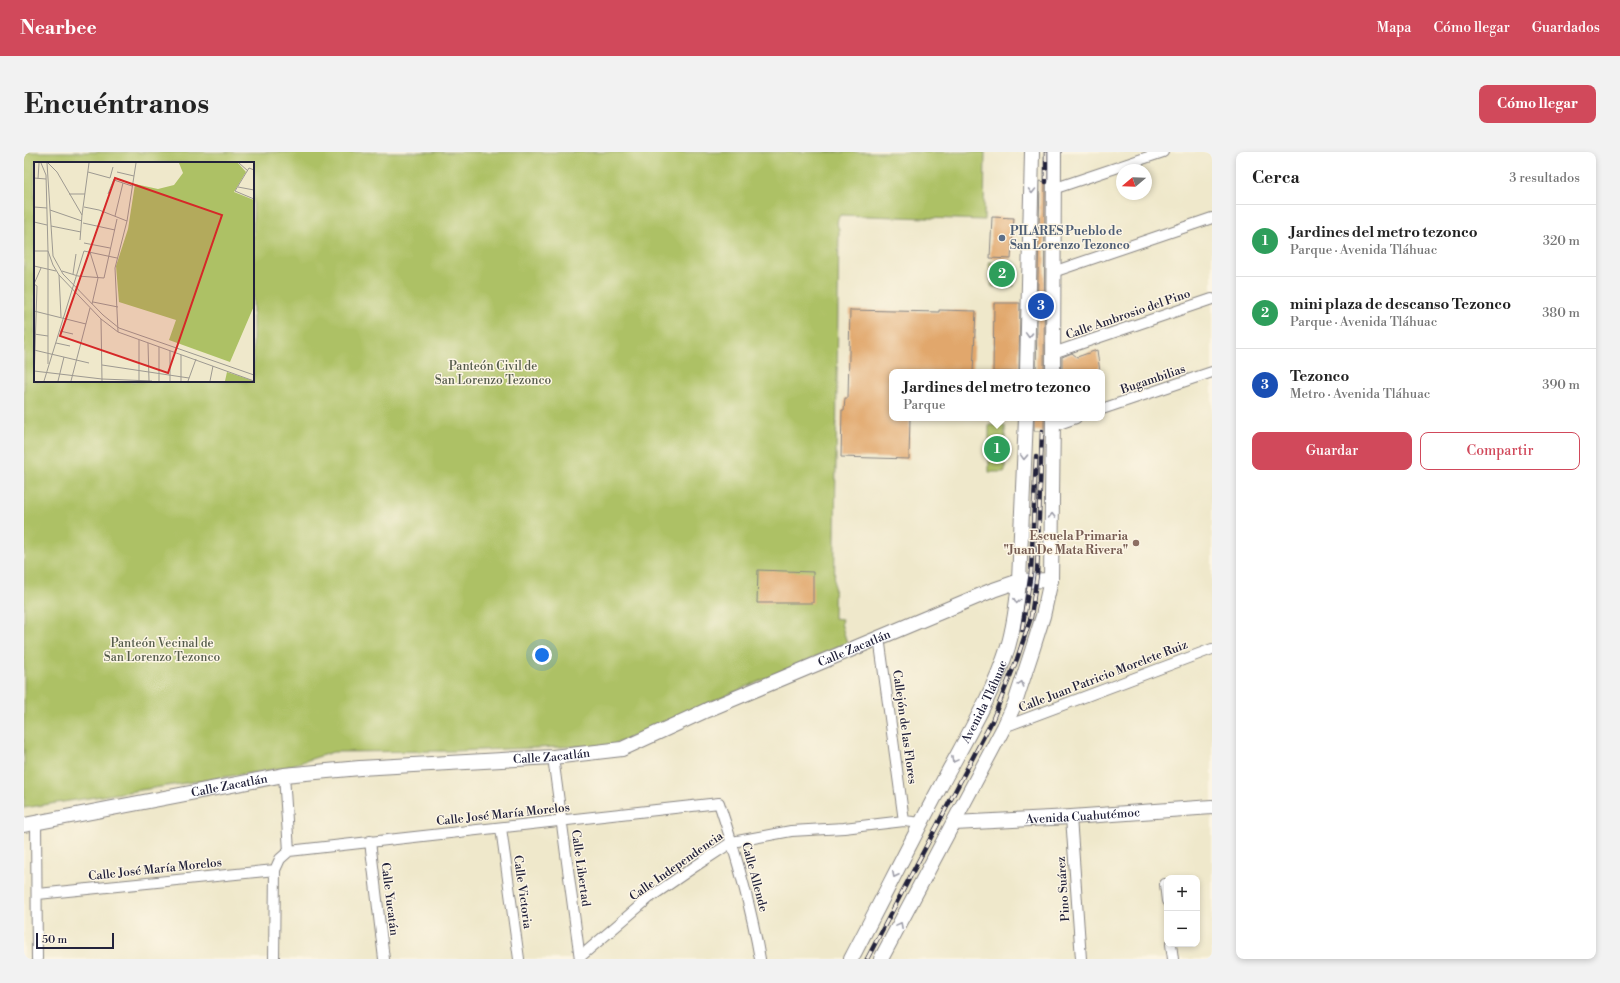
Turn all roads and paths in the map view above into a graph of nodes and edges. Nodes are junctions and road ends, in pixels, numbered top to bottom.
1 (1032, 152) edge
2 (1054, 152) edge
3 (1164, 152) edge
4 (1054, 189) junction
5 (1212, 218) edge
6 (1053, 272) junction
7 (1212, 300) edge
8 (1053, 354) junction
9 (1027, 369) edge
10 (1053, 369) edge
11 (1212, 372) edge
12 (1105, 408) edge
13 (1026, 421) edge
14 (1053, 422) edge
15 (1051, 580) junction
16 (1020, 581) junction
17 (879, 637) junction
18 (1212, 649) edge
19 (1004, 727) junction
20 (553, 757) junction
21 (284, 775) junction
22 (719, 803) joint
23 (1212, 807) edge
24 (1071, 818) junction
25 (561, 821) junction
26 (904, 821) junction
27 (922, 822) junction
28 (954, 823) junction
29 (30, 824) edge
30 (502, 828) junction
31 (370, 841) junction
32 (732, 842) junction
33 (289, 851) junction
34 (275, 870) junction
35 (38, 894) junction
36 (1171, 947) edge
37 (580, 958) edge
38 (37, 959) edge
39 (274, 959) edge
40 (384, 959) edge
41 (519, 959) edge
42 (760, 959) edge
43 (851, 959) edge
44 (881, 959) edge
45 (1081, 959) edge
46 (1173, 959) edge

1 -> 9 main road
2 - 4 main road
3 - 4 street
4 - 6 main road
5 - 6 street
6 - 8 main road
7 - 8 street, Calle Ambrosio del Pino
8 - 10 main road
11 - 12 street, Bugambilias
13 -> 16 main road, Avenida Tláhuac
15 -> 14 main road
15 - 16 main road, Calle Zacatlán
19 -> 15 main road
16 - 17 main road, Calle Zacatlán
16 -> 27 main road, Avenida Tláhuac
17 - 20 main road, Calle Zacatlán
17 - 26 street, Callejón de las Flores
18 - 19 street, Calle Juan Patricio Morelete Ruiz
19 - 28 main road
20 - 21 main road, Calle Zacatlán
20 - 25 street, Calle Libertad
21 - 29 main road, Calle Zacatlán
21 - 33 street
22 - 25 street, Calle José María Morelos
22 - 32 street, Calle Allende
23 - 24 main road, Avenida Cuahutémoc
24 - 28 main road, Avenida Cuahutémoc
24 - 45 street, Pino Suárez
25 - 30 street, Calle José María Morelos
25 - 37 street, Calle Libertad
26 - 27 street, Calle Independencia
26 - 32 street, Calle Independencia
27 -> 43 main road, Avenida Tláhuac
44 -> 28 main road
29 - 35 street
30 - 31 street, Calle José María Morelos
30 - 41 street, Calle Victoria
31 - 33 street, Calle José María Morelos
31 - 40 street, Calle Yucatán
32 - 37 street, Calle Independencia
32 - 42 street, Calle Allende
33 - 34 street
34 - 35 street, Calle José María Morelos
34 - 39 street
35 - 38 street
36 - 46 street

